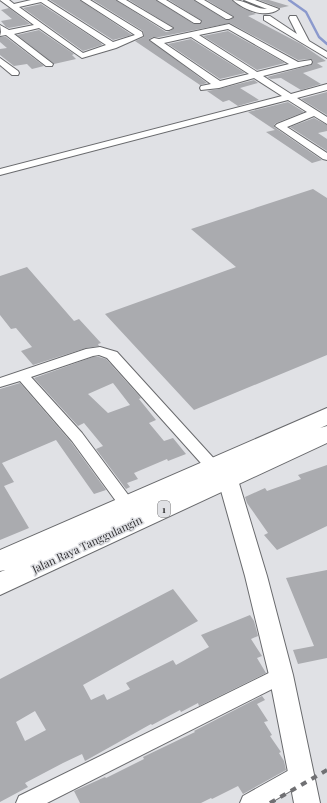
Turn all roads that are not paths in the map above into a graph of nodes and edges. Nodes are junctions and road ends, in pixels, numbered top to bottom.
1 (4, 0) edge
2 (42, 0) edge
3 (85, 0) edge
4 (121, 0) edge
5 (161, 0) edge
6 (199, 0) edge
7 (237, 0) edge
8 (248, 0) edge
9 (12, 6) junction
10 (229, 17) dead end
11 (267, 18) dead end
12 (292, 18) dead end
13 (196, 21) dead end
14 (39, 26) junction
15 (0, 27) edge
16 (169, 28) dead end
17 (4, 34) edge
18 (195, 34) junction
19 (305, 41) junction
20 (113, 46) junction
21 (327, 56) edge
22 (0, 61) edge
23 (308, 62) dead end
24 (49, 64) dead end
25 (296, 65) junction
26 (14, 73) dead end
27 (259, 75) junction
28 (327, 80) edge
29 (219, 84) junction
30 (327, 87) edge
31 (204, 88) dead end
32 (288, 93) junction
33 (314, 113) junction
34 (327, 114) edge
35 (327, 120) edge
36 (130, 134) junction
37 (327, 157) edge
38 (0, 164) edge
39 (0, 172) edge
40 (22, 375) junction
41 (0, 383) edge
42 (327, 416) edge
43 (327, 434) edge
44 (220, 473) junction
45 (127, 504) junction
46 (0, 561) edge
47 (0, 584) edge
48 (281, 675) junction
49 (300, 774) junction
50 (26, 803) edge
51 (250, 803) edge
52 (307, 803) edge

1 - 9 street
2 - 9 street
2 - 20 street
3 - 20 street
4 - 16 street
5 - 13 street
6 - 10 street
7 - 8 street
9 - 14 street
11 - 19 street
12 - 19 street
14 - 17 street
14 - 20 street
15 - 17 street
17 - 24 street
18 - 25 street
18 - 27 street
18 - 29 street
19 - 21 street
22 - 26 street
23 - 25 street
25 - 27 street
27 - 29 street
27 - 32 street
28 - 32 street
29 - 31 street
30 - 32 street
32 - 33 street
32 - 34 street
32 - 36 street
33 - 35 street
33 - 37 street
36 - 38 street
36 - 39 street
40 - 41 street
40 - 44 street
40 - 45 street
42 - 44 highway, Jalan Raya Tanggulangin / 1
43 - 44 highway, Jalan Raya Tanggulangin / 1
44 - 45 highway, Jalan Raya Tanggulangin / 1
44 - 47 highway, Jalan Raya Tanggulangin / 1
44 - 48 street
45 - 46 highway, Jalan Raya Tanggulangin / 1
48 - 49 street
48 - 50 street
49 - 51 street
49 - 52 street

